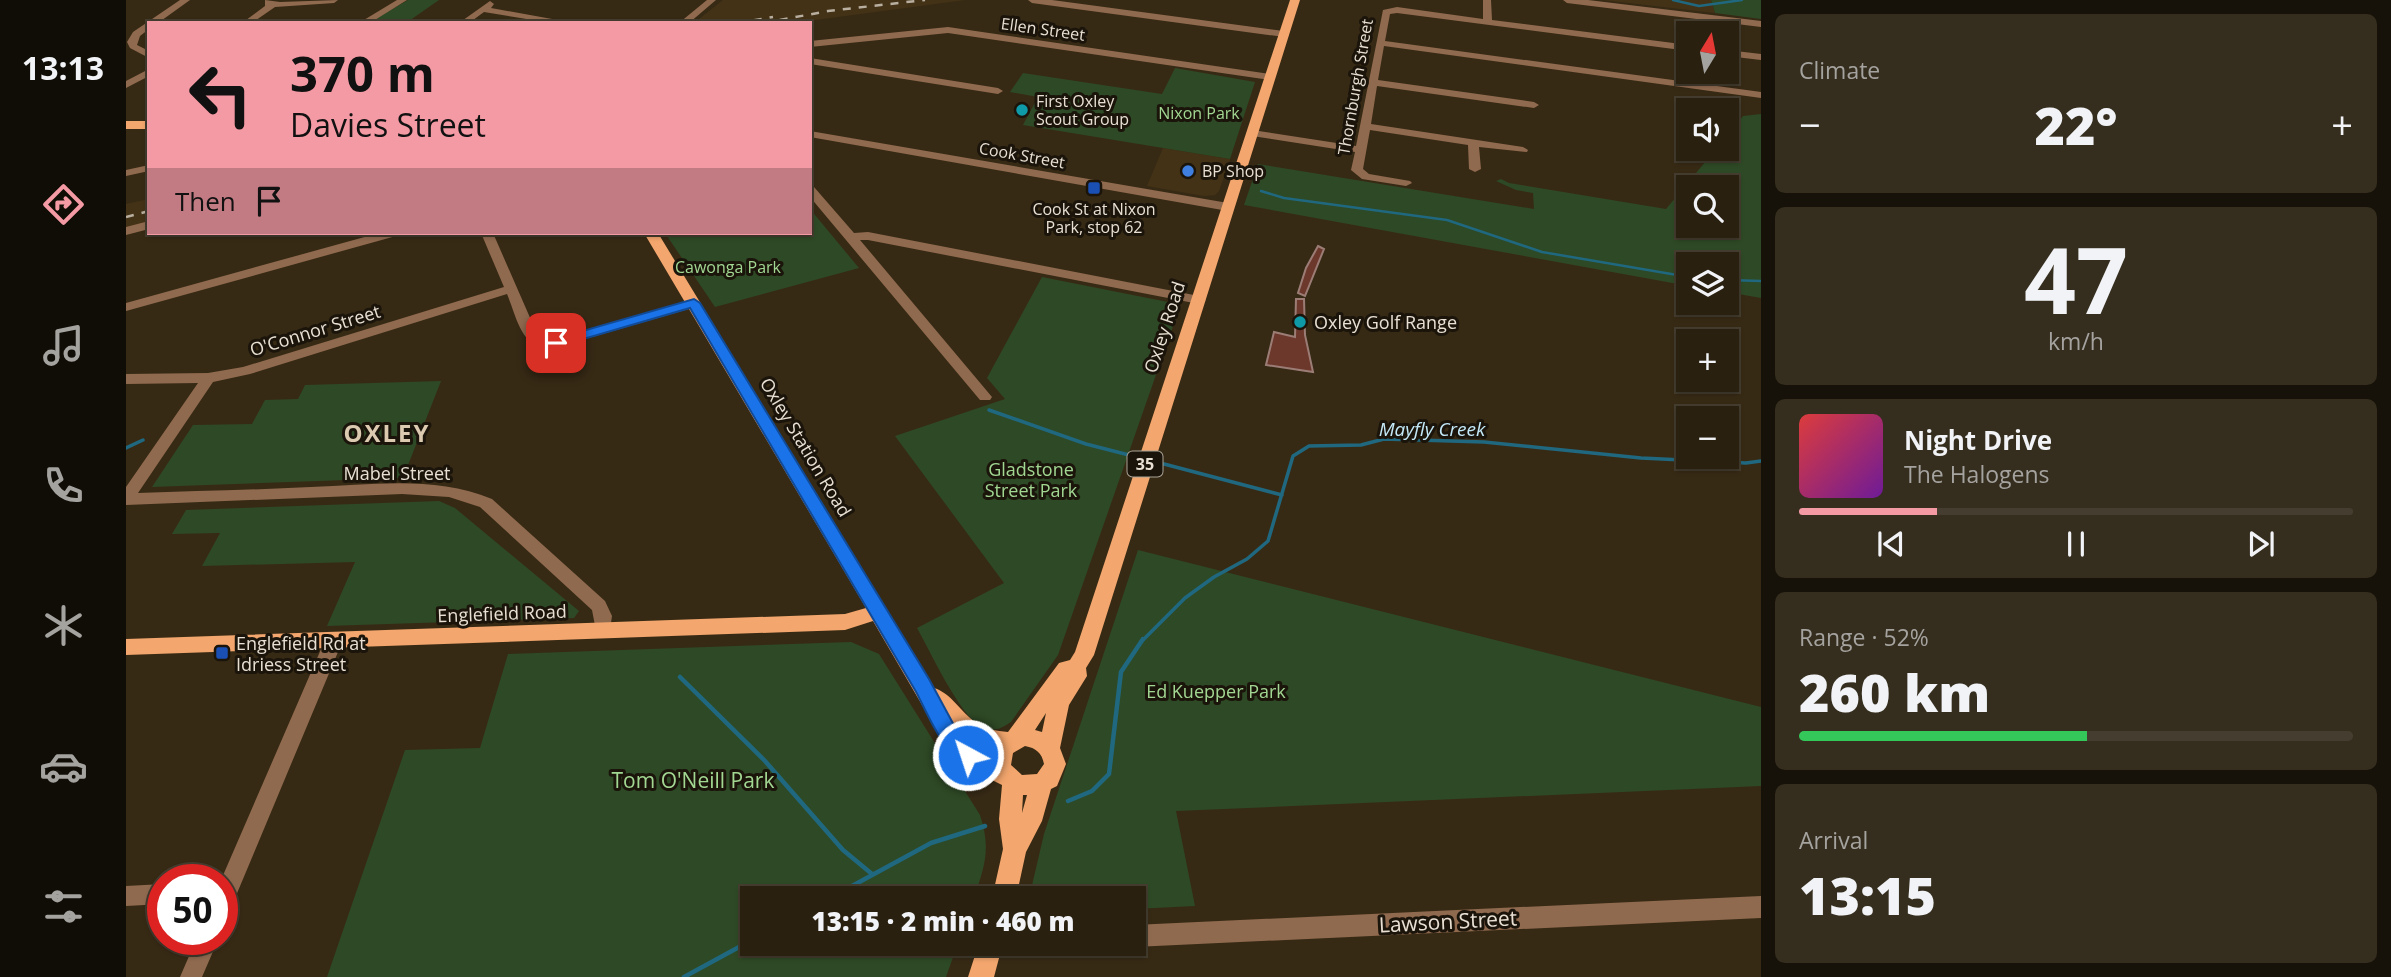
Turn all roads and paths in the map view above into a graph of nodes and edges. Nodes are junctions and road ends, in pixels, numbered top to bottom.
1 (186, 0) edge
2 (334, 0) edge
3 (403, 0) edge
4 (496, 0) edge
5 (712, 0) edge
6 (1032, 0) edge
7 (1295, 0) edge
8 (1487, 0) edge
9 (1567, 0) edge
10 (271, 3) edge
11 (482, 9) junction
12 (154, 21) edge
13 (248, 21) edge
14 (366, 21) edge
15 (466, 21) edge
16 (557, 21) edge
17 (686, 21) edge
18 (1488, 22) junction
19 (1761, 23) edge
20 (147, 26) edge
21 (1284, 34) junction
22 (1380, 43) junction
23 (812, 44) edge
24 (1676, 46) edge
25 (147, 54) edge
26 (1740, 54) edge
27 (1761, 57) edge
28 (812, 61) edge
29 (147, 73) edge
30 (1270, 77) junction
31 (1372, 82) junction
32 (126, 86) edge
33 (998, 91) dead end
34 (1761, 95) edge
35 (1541, 107) dead end
36 (126, 125) edge
37 (147, 125) edge
38 (1365, 125) junction
39 (1252, 133) junction
40 (812, 134) edge
41 (1473, 142) junction
42 (1360, 150) junction
43 (1530, 151) dead end
44 (147, 168) edge
45 (126, 173) edge
46 (1489, 175) dead end
47 (1406, 183) dead end
48 (812, 191) edge
49 (1228, 207) junction
50 (147, 226) edge
51 (126, 231) edge
52 (385, 235) edge
53 (488, 235) edge
54 (652, 235) edge
55 (851, 237) junction
56 (510, 289) junction
57 (1199, 300) junction
58 (694, 303) junction
59 (126, 307) edge
60 (208, 377) junction
61 (126, 379) edge
62 (985, 397) dead end
63 (126, 499) edge
64 (877, 612) junction
65 (603, 631) junction
66 (334, 640) junction
67 (126, 647) edge
68 (1076, 667) junction
69 (922, 685) junction
70 (1013, 741) junction
71 (1049, 748) junction
72 (1009, 779) junction
73 (1041, 784) junction
74 (1016, 849) junction
75 (237, 864) edge
76 (1006, 886) edge
77 (147, 895) edge
78 (126, 896) edge
79 (1761, 907) edge
80 (1146, 935) edge
81 (201, 955) edge
82 (987, 956) edge
83 (191, 977) edge
84 (981, 977) edge

1 - 12 street
2 - 10 street
3 - 14 street
4 - 11 street
5 - 17 street
6 - 21 street
7 - 21 main road, Oxley Road / 35
8 - 18 street
9 - 19 street
10 - 13 street
11 - 15 street
11 - 16 street
18 - 22 street, Thornburgh Street
18 - 24 street, Thornburgh Street
20 - 25 street
21 - 30 main road, Oxley Road / 35
22 - 31 street, Thornburgh Street
22 - 34 street
23 - 30 street, Ellen Street
26 - 27 street
28 - 33 street
29 - 32 street
30 - 39 main road, Oxley Road / 35
31 - 35 street
31 - 38 street, Thornburgh Street
36 - 37 main road
38 - 41 street
38 - 42 street, Thornburgh Street
39 - 42 street
39 - 49 main road, Oxley Road / 35
40 - 49 street, Cook Street
41 - 43 street
41 - 46 street
42 - 47 street, Thornburgh Street
44 - 45 street
48 - 55 street
49 - 57 main road, Oxley Road / 35
50 - 51 street
52 - 59 street
53 - 56 street
54 - 58 main road, Oxley Station Road
55 - 57 street
55 - 62 street
56 - 58 street
56 - 60 street, O'Connor Street
57 - 68 main road, Oxley Road / 35
58 - 64 main road, Oxley Station Road
60 - 61 street, O'Connor Street
60 - 63 street
63 - 65 street, Mabel Street
64 - 65 main road, Englefield Road
64 - 69 main road, Oxley Station Road
65 - 66 main road, Englefield Road
66 - 67 main road, Englefield Road
66 - 75 street
68 - 70 main road, Oxley Road / 35
68 - 71 main road, Oxley Road / 35
69 - 70 main road, Oxley Station Road
69 - 72 main road, Oxley Station Road
70 - 71 main road
70 - 72 main road, 35
71 - 73 main road, 35
72 - 73 main road
72 - 74 main road, 35
73 - 74 main road, 35
74 - 76 main road, 35
77 - 78 street
79 - 80 street, Lawson Street
81 - 83 street
82 - 84 main road

